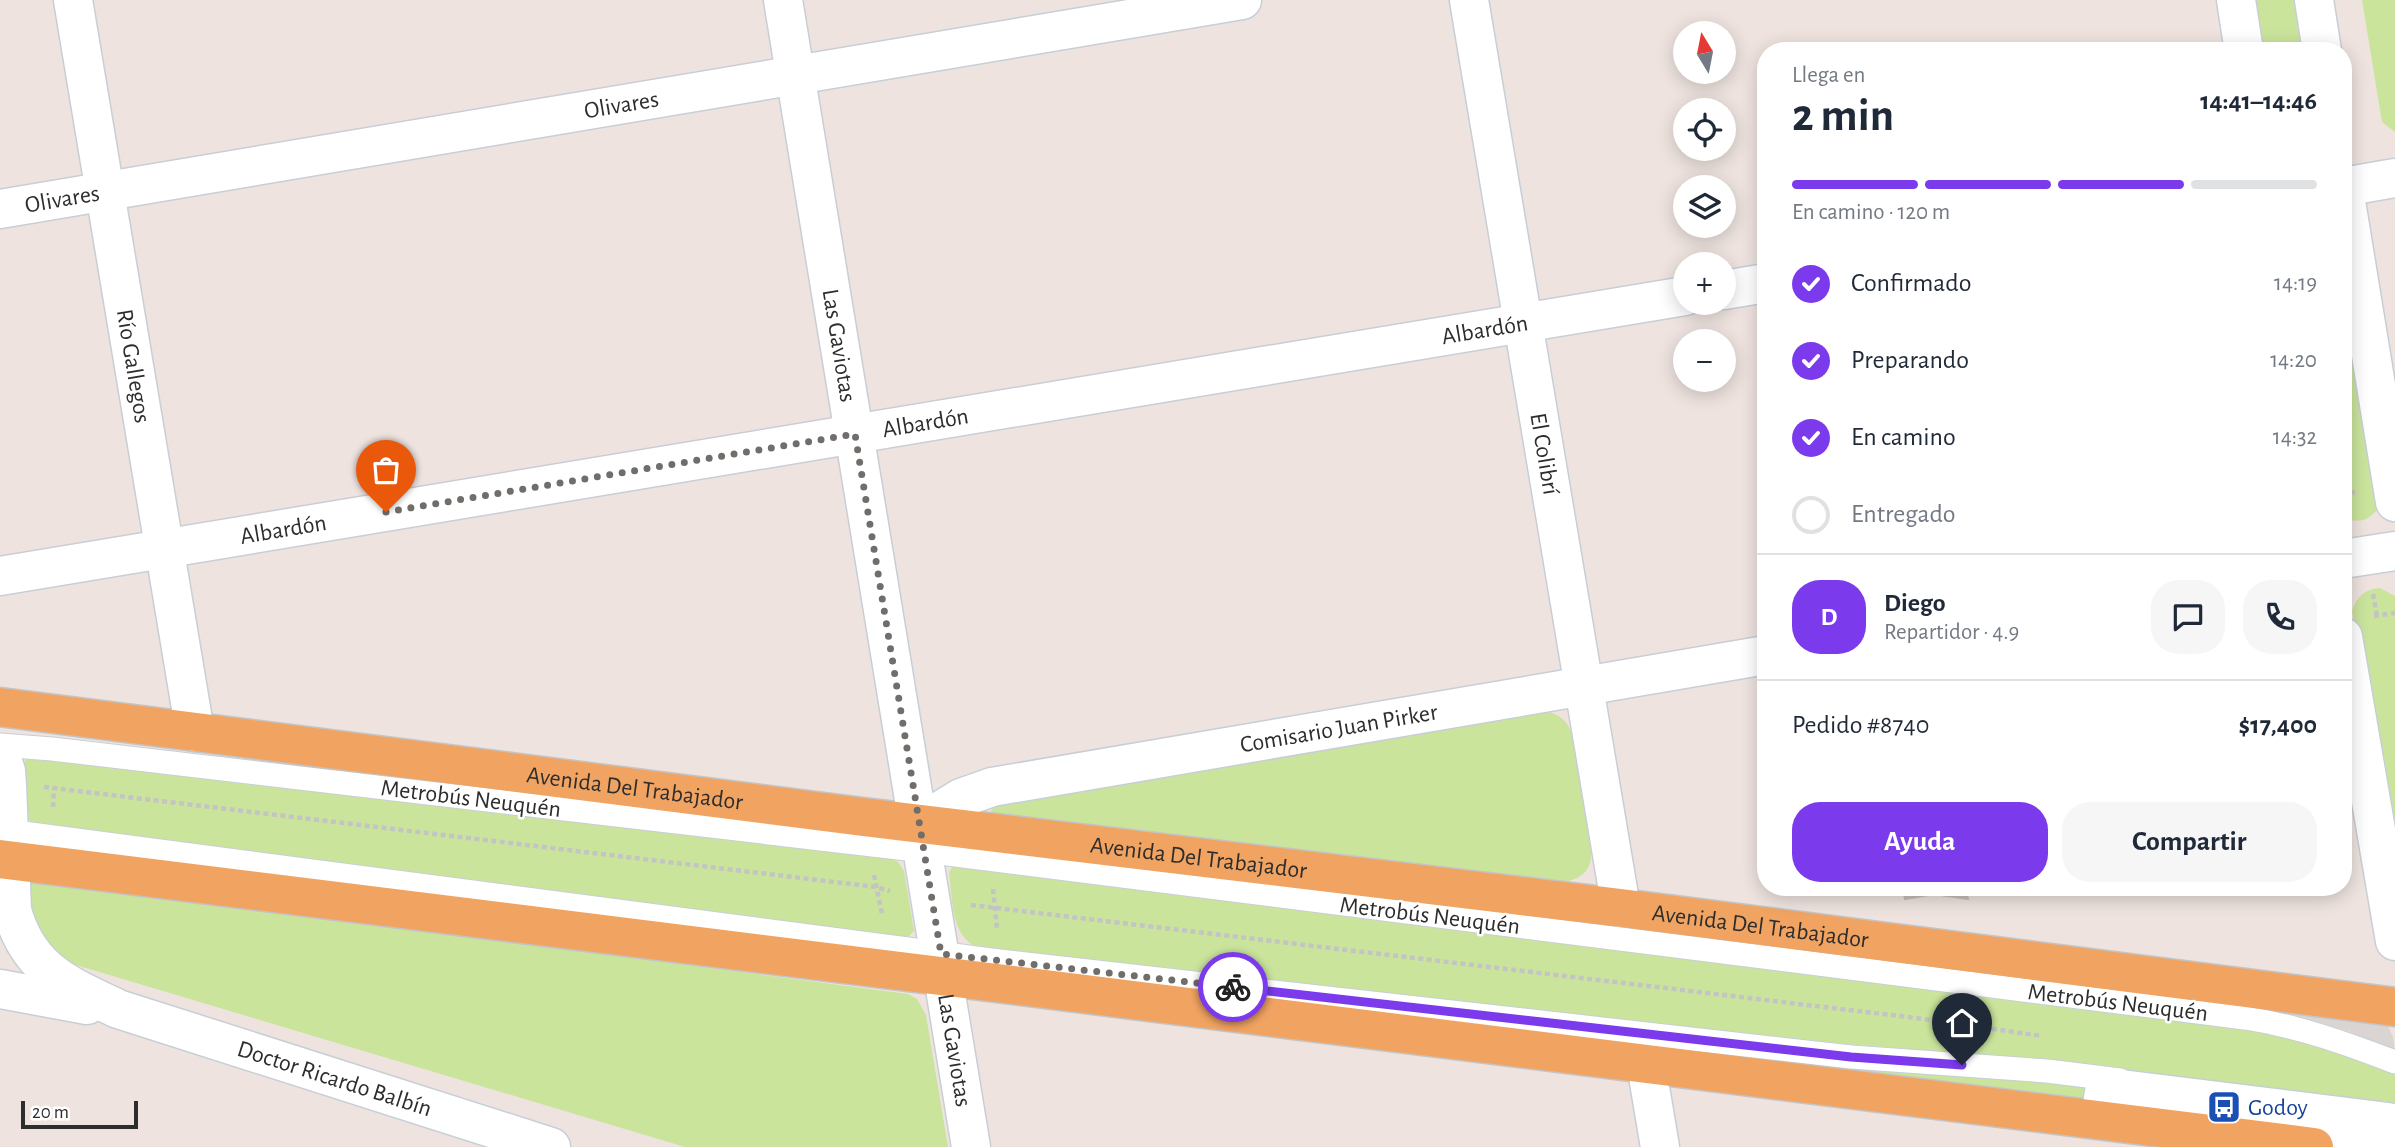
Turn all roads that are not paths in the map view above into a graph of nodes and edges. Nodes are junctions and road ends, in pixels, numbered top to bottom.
1 (73, 0) edge
2 (783, 0) edge
3 (1242, 0) edge
4 (1469, 0) edge
5 (2236, 0) edge
6 (2314, 0) edge
7 (2243, 42) edge
8 (2321, 42) edge
9 (795, 75) junction
10 (2395, 178) edge
11 (2352, 185) edge
12 (105, 191) junction
13 (0, 209) edge
14 (2352, 241) edge
15 (1757, 284) edge
16 (1736, 288) edge
17 (1673, 298) edge
18 (1523, 323) junction
19 (855, 434) junction
20 (2395, 502) edge
21 (165, 549) junction
22 (2395, 551) edge
23 (2352, 558) edge
24 (0, 576) edge
25 (1757, 657) edge
26 (1583, 686) junction
27 (2352, 690) edge
28 (0, 706) edge
29 (195, 732) junction
30 (0, 745) edge
31 (0, 754) edge
32 (921, 838) junction
33 (5, 866) edge
34 (1620, 908) junction
35 (2395, 941) edge
36 (943, 965) junction
37 (0, 989) edge
38 (2395, 1007) edge
39 (118, 1009) junction
40 (2395, 1062) edge
41 (1646, 1063) junction
42 (2105, 1087) joint
43 (2395, 1115) edge
44 (551, 1147) edge
45 (971, 1147) edge
46 (1660, 1147) edge
47 (2314, 1147) edge

1 - 12 street, Río Gallegos
2 - 9 street, Las Gaviotas
3 - 9 street, Olivares
4 - 18 street, El Colibrí
5 - 7 street
6 - 8 street
9 - 12 street, Olivares
9 - 19 street, Las Gaviotas
10 - 11 street
12 - 13 street, Olivares
12 - 21 street, Río Gallegos
14 - 20 street
15 - 16 street
17 - 18 street, Albardón
18 - 19 street, Albardón
18 - 26 street, El Colibrí
19 - 21 street, Albardón
19 - 32 street, Las Gaviotas
21 - 24 street, Albardón
21 - 29 street, Río Gallegos
22 - 23 street
25 - 26 street, Comisario Juan Pirker
26 - 32 street, Comisario Juan Pirker
26 - 34 street, El Colibrí
27 - 35 street
28 - 29 main road, Avenida Del Trabajador
29 - 32 main road, Avenida Del Trabajador
30 - 32 lane, Metrobús Neuquén
31 - 33 street, Doctor Ricardo Balbín
32 - 34 main road, Avenida Del Trabajador
32 - 36 street, Las Gaviotas
32 - 40 lane, Metrobús Neuquén
33 - 36 main road
33 - 39 street, Doctor Ricardo Balbín
34 - 38 main road, Avenida Del Trabajador
36 - 41 main road
36 - 43 lane
36 - 45 street, Las Gaviotas
37 - 39 street, Doctor Ricardo Balbín
39 - 44 street, Doctor Ricardo Balbín
41 - 46 street
41 - 47 main road
42 - 42 street

